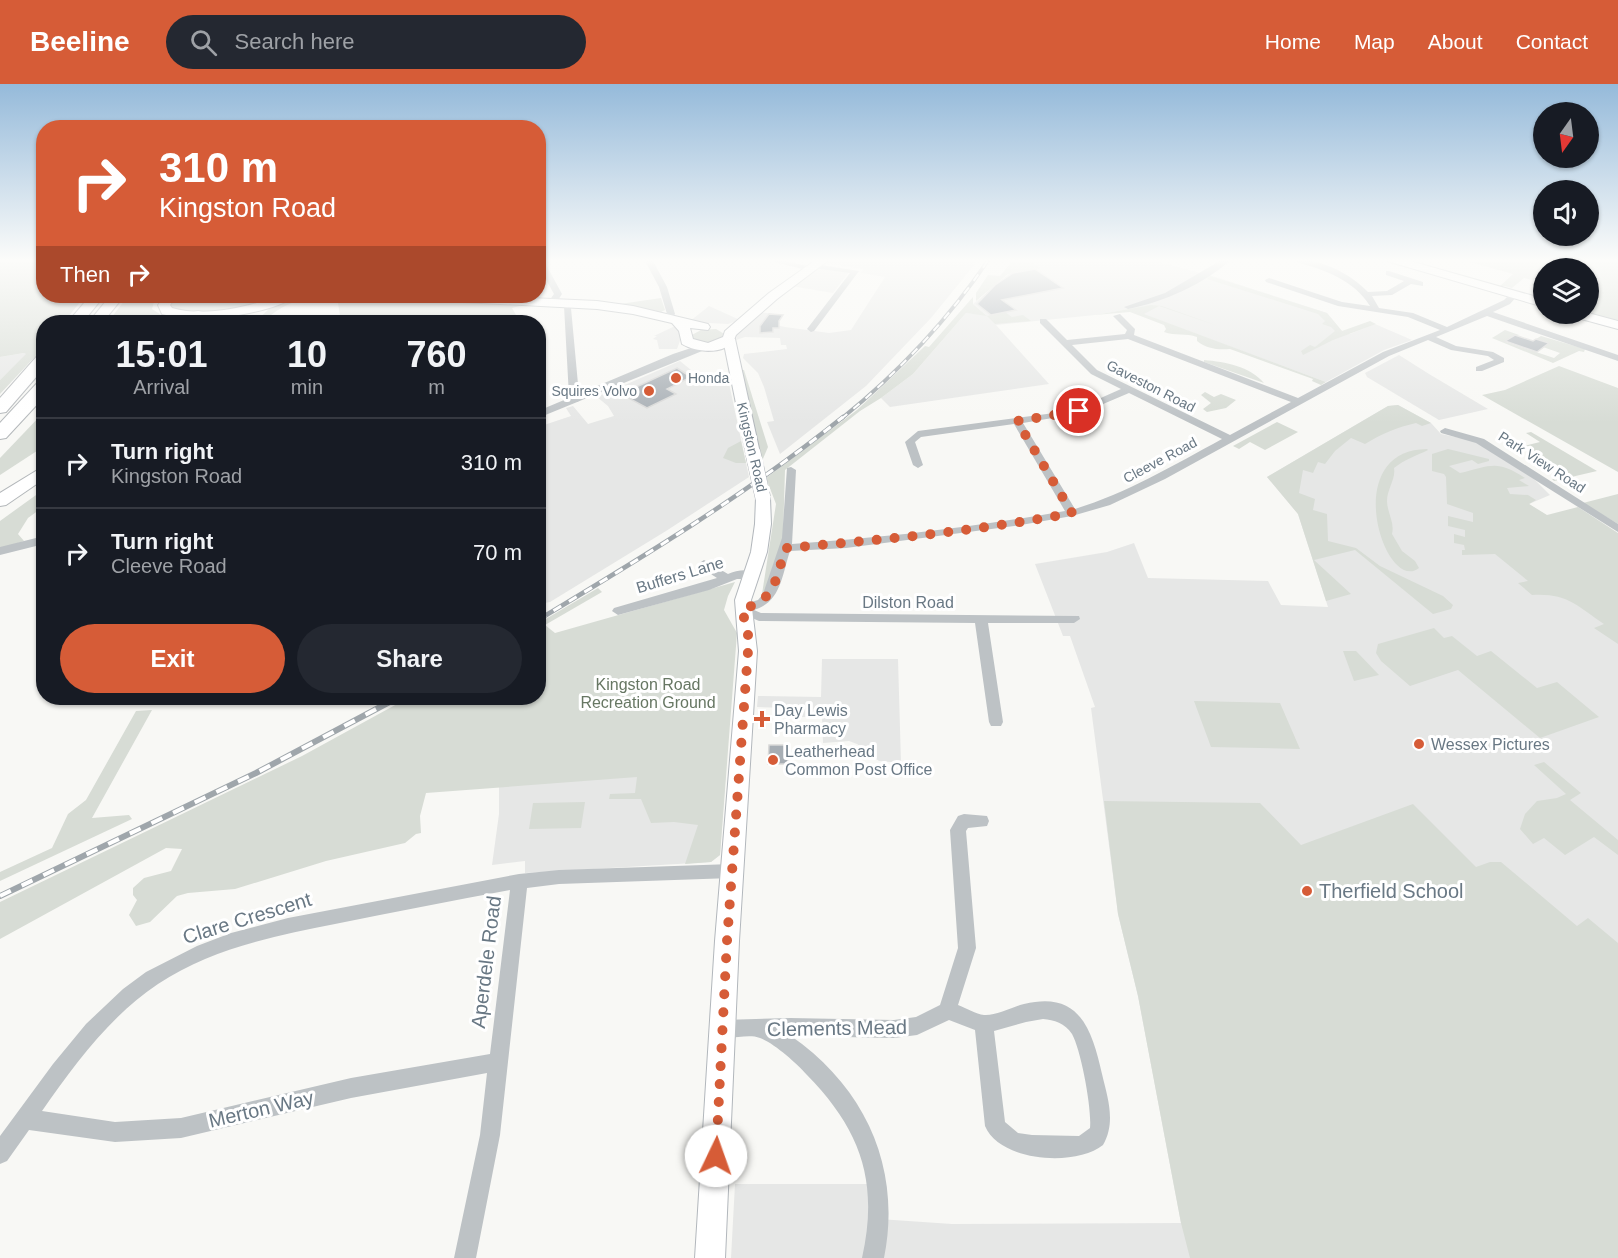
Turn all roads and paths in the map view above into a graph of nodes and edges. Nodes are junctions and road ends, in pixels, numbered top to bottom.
1 (179, 314) edge
2 (203, 314) junction
3 (567, 314) edge
4 (642, 314) edge
5 (671, 314) edge
6 (752, 314) edge
7 (823, 314) edge
8 (1403, 314) edge
9 (1485, 314) edge
10 (1489, 314) edge
11 (198, 315) edge
12 (208, 315) edge
13 (1117, 316) dead end
14 (1599, 320) edge
15 (672, 321) junction
16 (1043, 321) dead end
17 (743, 322) junction
18 (1618, 325) edge
19 (710, 327) junction
20 (811, 329) dead end
21 (1448, 330) junction
22 (1128, 336) junction
23 (729, 337) junction
24 (687, 338) junction
25 (1430, 338) junction
26 (1065, 343) junction
27 (708, 347) junction
28 (731, 355) junction
29 (677, 356) junction
30 (1618, 358) edge
31 (36, 367) edge
32 (1479, 369) dead end
33 (1127, 390) junction
34 (36, 395) edge
35 (577, 399) junction
36 (1299, 402) junction
37 (0, 408) edge
38 (36, 411) edge
39 (546, 412) edge
40 (1017, 421) junction
41 (1445, 431) dead end
42 (0, 434) edge
43 (1229, 439) junction
44 (0, 449) edge
45 (918, 465) dead end
46 (791, 470) dead end
47 (36, 476) edge
48 (36, 490) edge
49 (0, 501) edge
50 (1072, 513) junction
51 (0, 514) edge
52 (1618, 529) edge
53 (36, 542) edge
54 (786, 548) junction
55 (0, 551) edge
56 (704, 564) dead end
57 (753, 574) junction
58 (726, 578) junction
59 (742, 609) junction
60 (618, 611) dead end
61 (1074, 618) dead end
62 (981, 619) junction
63 (996, 722) dead end
64 (981, 821) dead end
65 (732, 871) junction
66 (519, 881) junction
67 (948, 1011) junction
68 (984, 1024) junction
69 (722, 1029) junction
70 (764, 1029) junction
71 (497, 1062) junction
72 (24, 1119) junction
73 (0, 1154) edge
74 (875, 1250) edge
75 (465, 1258) edge
76 (710, 1258) edge

1 - 2 main road
2 - 11 highway
2 - 12 main road
3 - 35 street
4 - 15 main road
5 - 15 street
6 - 17 main road
7 - 20 street
8 - 21 street
9 - 21 street, Cleeve Road
10 - 30 street
13 - 22 street
14 - 18 main road
15 - 19 main road
15 - 24 main road
16 - 26 street, Gaveston Road
17 - 19 main road
17 - 23 main road
19 - 23 main road
19 - 24 main road
21 - 25 street, Cleeve Road
22 - 26 street
22 - 36 street
23 - 27 main road
23 - 28 main road, Kingston Road
24 - 27 main road
24 - 29 street
25 - 32 street
25 - 36 street, Cleeve Road
26 - 33 street, Gaveston Road
27 - 28 main road
27 - 29 street
28 - 57 main road, Kingston Road, bridge
29 - 35 street
31 - 37 highway
33 - 40 street
33 - 43 street, Gaveston Road
34 - 42 highway
35 - 39 street
36 - 43 street, Cleeve Road
38 - 44 highway
40 - 45 street
40 - 50 street
41 - 52 street, Park View Road
43 - 50 street, Cleeve Road
46 - 54 street, Kingston Road
47 - 49 main road
48 - 51 main road
50 - 54 street, Cleeve Road
53 - 55 street
54 - 59 street, Kingston Road
56 - 58 street
57 - 58 street, Buffers Lane
57 - 59 main road, Kingston Road
58 - 60 street, Buffers Lane
59 - 62 street, Dilston Road
59 - 65 main road, Kingston Road
61 - 62 street, Dilston Road
62 - 63 street
64 - 67 street
65 - 66 street, Aperdele Road
65 - 69 main road, Kingston Road
66 - 71 street, Aperdele Road
66 - 72 street, Clare Crescent
67 - 68 street
67 - 70 street, Clements Mead
68 - 68 street
69 - 70 street, Clements Mead
69 - 76 main road, Kingston Road
70 - 74 street
71 - 72 street, Merton Way
71 - 75 street, Aperdele Road
72 - 73 street, Clare Crescent

